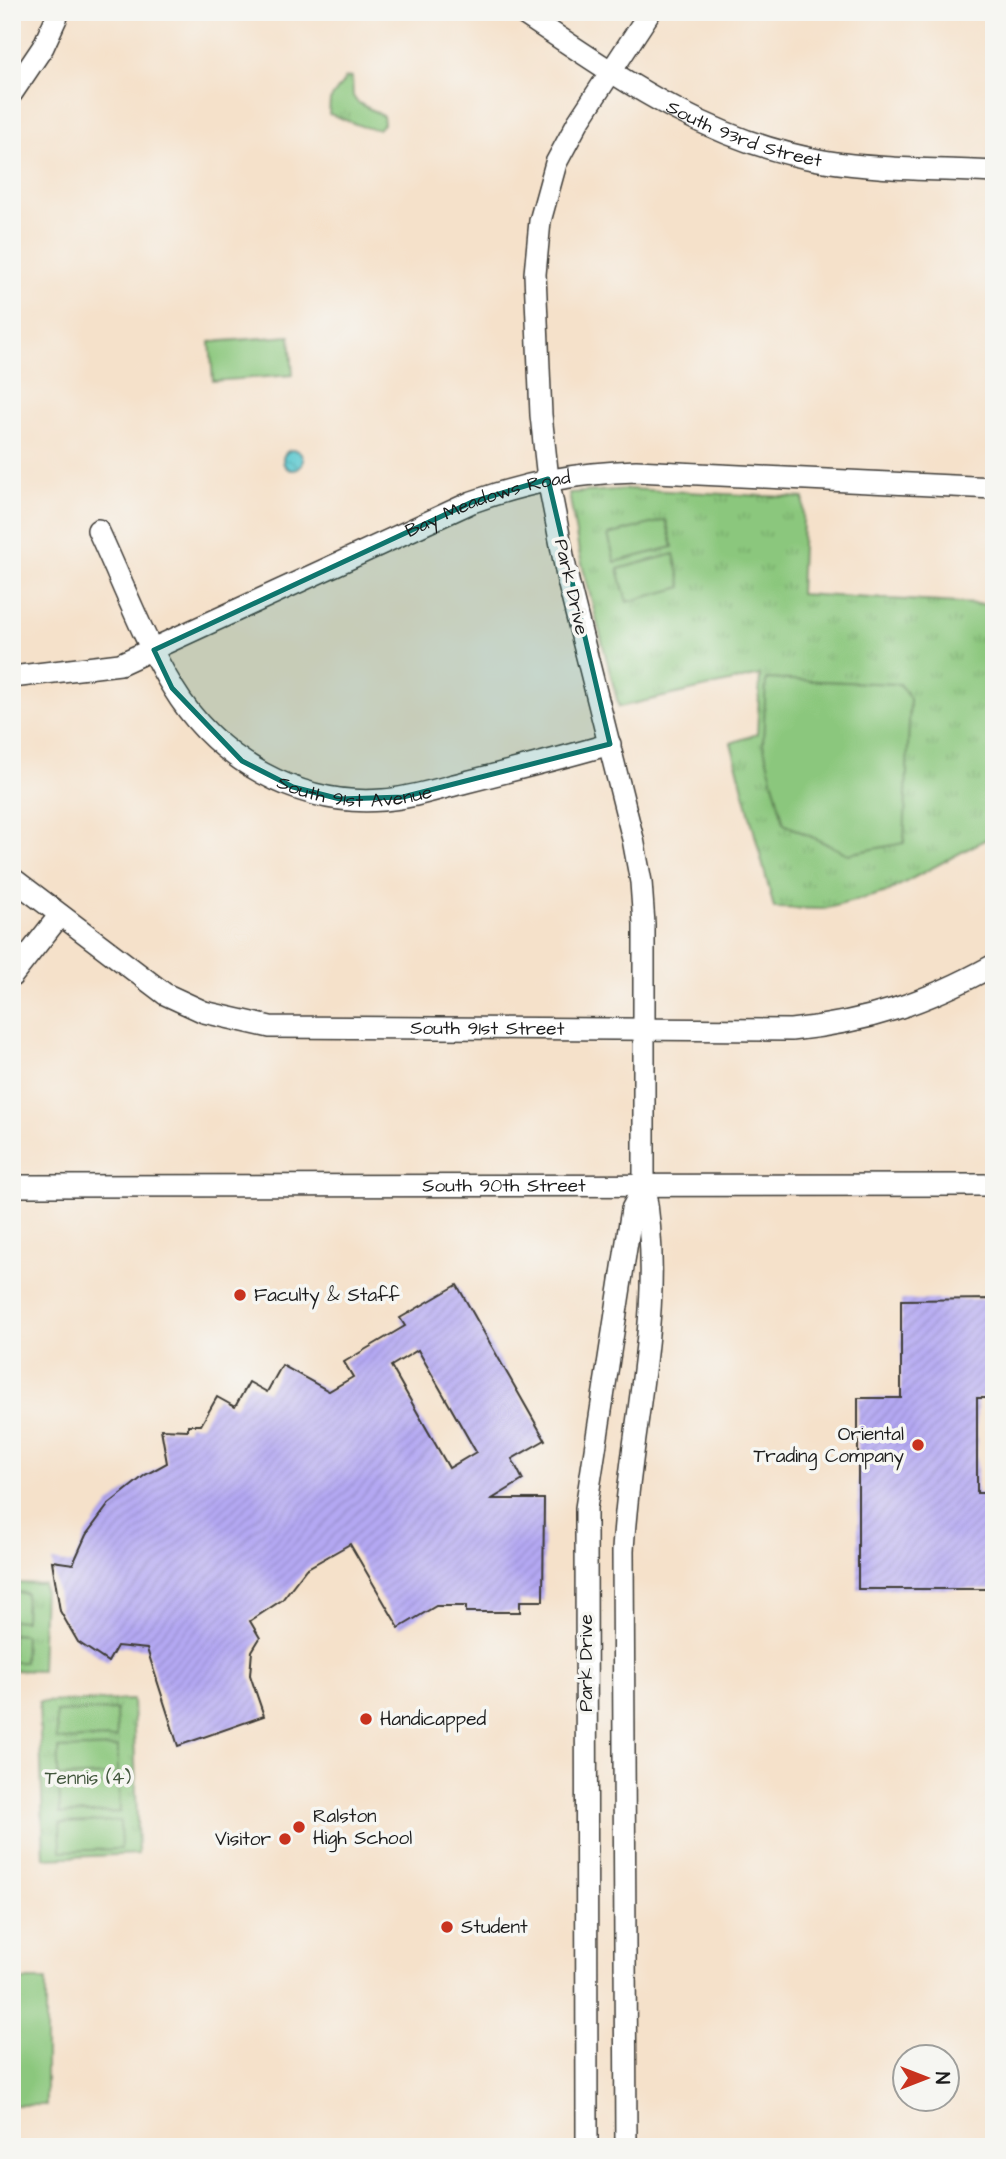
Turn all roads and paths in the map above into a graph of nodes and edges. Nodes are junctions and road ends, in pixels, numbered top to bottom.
1 (60, 12) edge
2 (521, 12) edge
3 (650, 12) edge
4 (611, 71) junction
5 (12, 93) edge
6 (994, 172) edge
7 (548, 479) junction
8 (994, 488) edge
9 (98, 530) dead end
10 (154, 650) junction
11 (12, 677) edge
12 (610, 744) junction
13 (12, 878) edge
14 (61, 915) junction
15 (994, 965) edge
16 (12, 976) edge
17 (645, 1030) junction
18 (994, 1185) edge
19 (12, 1186) edge
20 (644, 1186) junction
21 (587, 2147) edge
22 (626, 2147) edge

1 - 5 street
2 - 4 street, South 93rd Street
3 - 4 street, Park Drive
4 - 6 street, South 93rd Street
4 - 7 street, Park Drive
7 - 8 street, Bay Meadows Road
7 - 10 street, Bay Meadows Road
7 - 12 street, Park Drive
9 - 10 street, South 91st Avenue
10 - 11 street, Bay Meadows Road
10 - 12 street, South 91st Avenue
12 - 17 street, Park Drive
13 - 14 street, South 91st Street
14 - 16 street
14 - 17 street, South 91st Street
15 - 17 street, South 91st Street
17 - 20 street, Park Drive
18 - 20 street, South 90th Street
19 - 20 street, South 90th Street
20 - 21 street, Park Drive
20 - 22 street, Park Drive

